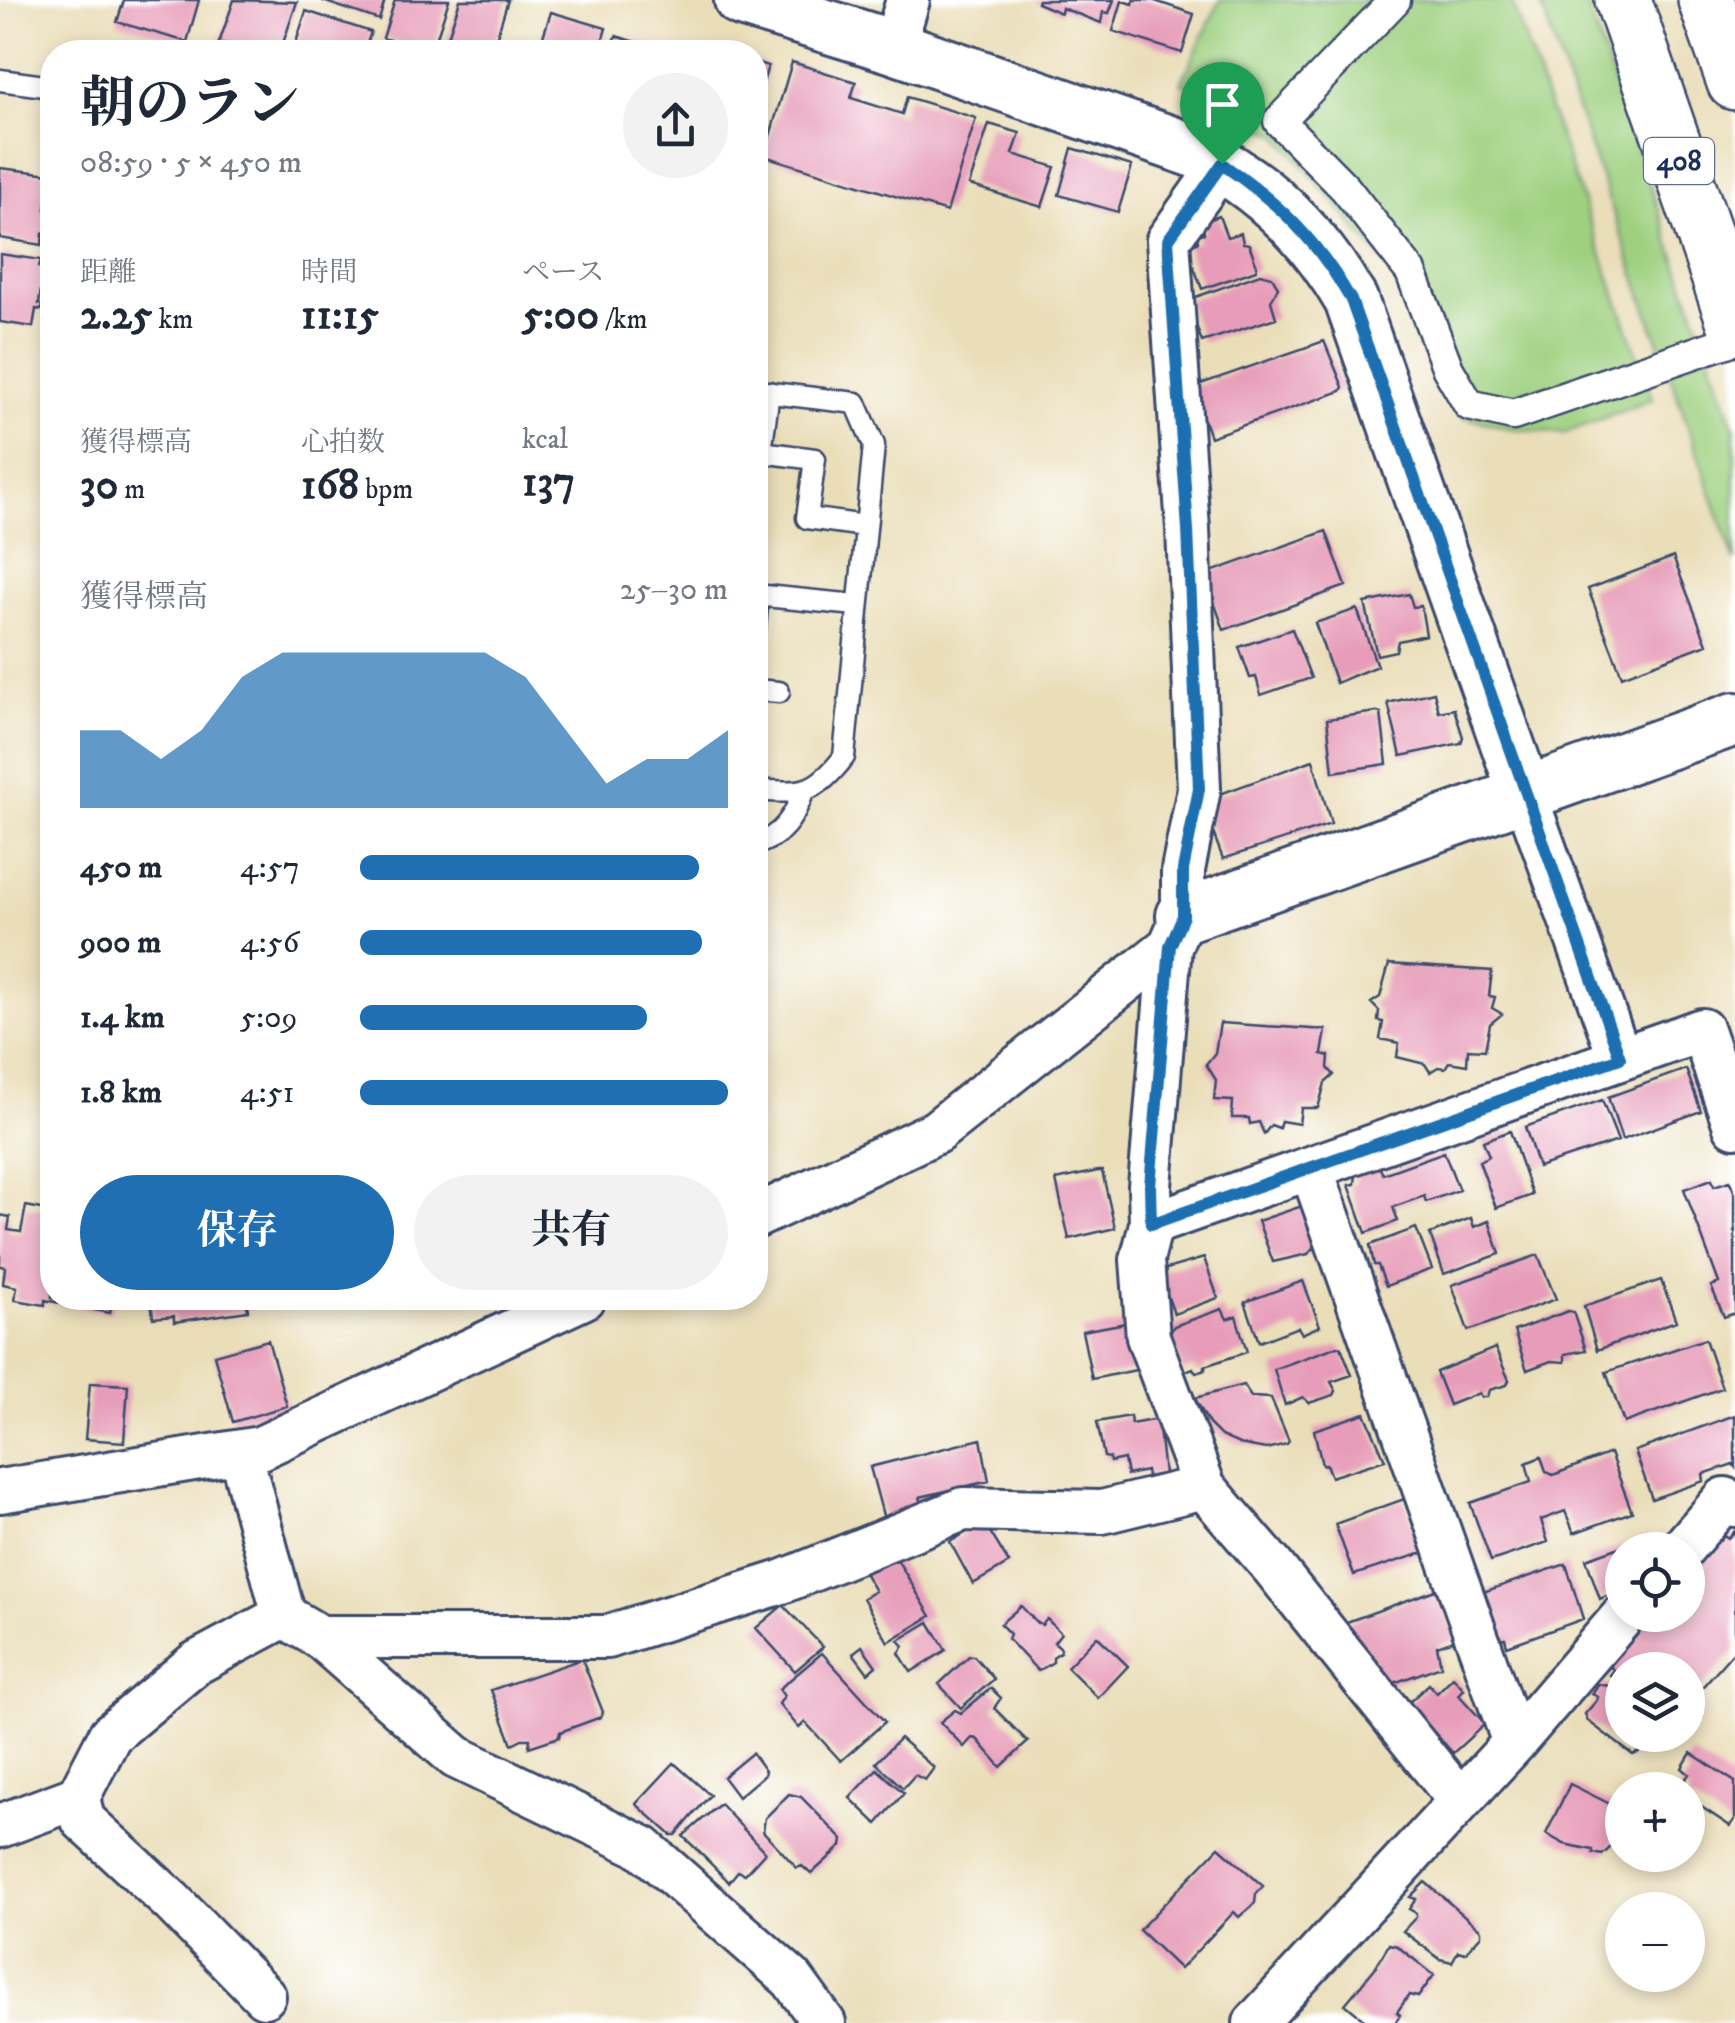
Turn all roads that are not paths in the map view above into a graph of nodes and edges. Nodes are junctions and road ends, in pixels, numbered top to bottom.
1 (741, 0) edge
2 (1395, 0) edge
3 (1623, 0) edge
4 (1706, 0) edge
5 (901, 23) edge
6 (0, 80) edge
7 (1735, 82) edge
8 (40, 85) edge
9 (1222, 164) junction
10 (1735, 322) edge
11 (1735, 339) edge
12 (768, 392) edge
13 (768, 453) edge
14 (865, 526) junction
15 (768, 596) edge
16 (856, 605) junction
17 (768, 691) edge
18 (779, 692) dead end
19 (1735, 718) edge
20 (768, 791) edge
21 (803, 793) junction
22 (1525, 794) junction
23 (768, 840) edge
24 (1176, 931) junction
25 (1620, 1058) junction
26 (1735, 1126) edge
27 (1312, 1168) junction
28 (768, 1211) edge
29 (1151, 1224) junction
30 (557, 1310) edge
31 (240, 1452) junction
32 (1204, 1486) junction
33 (0, 1491) edge
34 (1735, 1505) edge
35 (1697, 1532) edge
36 (302, 1626) junction
37 (1609, 1632) edge
38 (1514, 1743) junction
39 (78, 1797) junction
40 (1460, 1800) junction
41 (0, 1826) edge
42 (264, 1996) dead end
43 (824, 2023) edge
44 (1255, 2023) edge

1 - 5 street
2 - 11 street
3 - 10 highway, 408
4 - 7 highway
5 - 9 street
6 - 8 lane
9 - 22 street
9 - 24 street
12 - 14 lane
13 - 14 lane
14 - 16 lane
15 - 16 lane
16 - 21 lane
17 - 18 lane
19 - 22 street
20 - 21 lane
21 - 23 lane
22 - 24 street
22 - 25 street
24 - 28 street
24 - 29 street
25 - 26 street
25 - 27 street
27 - 29 street
27 - 38 street
29 - 32 street
30 - 31 street
31 - 33 street
31 - 36 street
32 - 36 street
32 - 40 street
34 - 35 street
36 - 39 street
36 - 43 street
37 - 38 street
38 - 40 street
39 - 41 street
39 - 42 street
40 - 44 street

